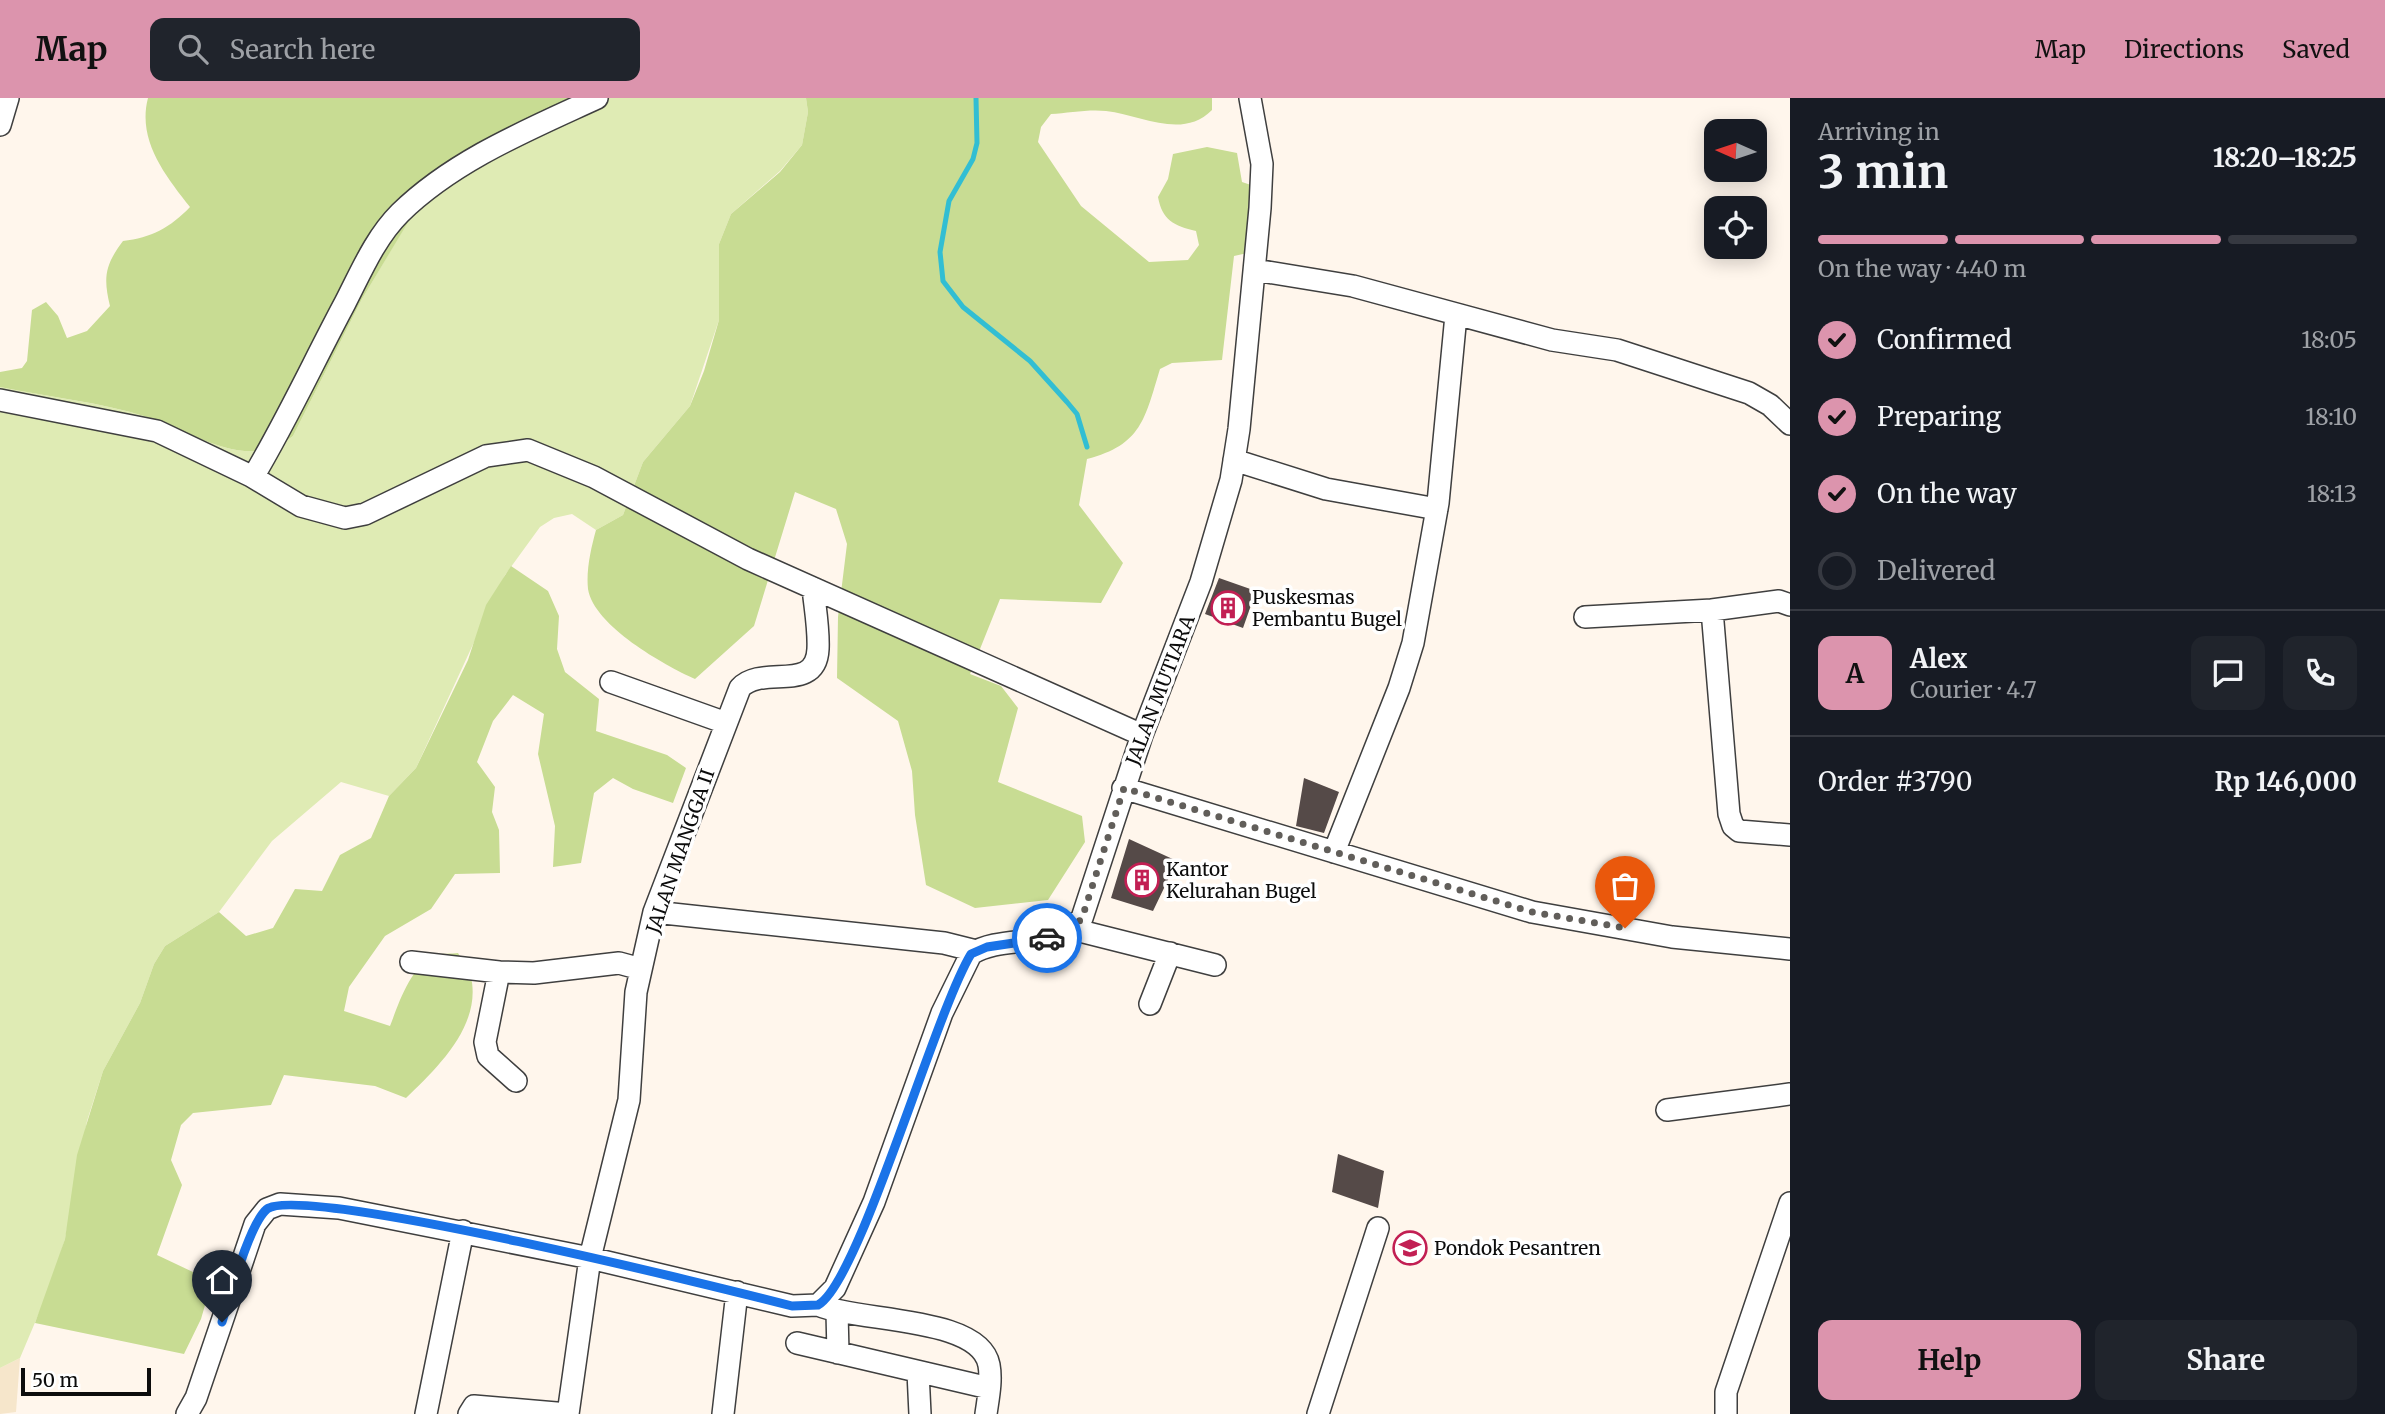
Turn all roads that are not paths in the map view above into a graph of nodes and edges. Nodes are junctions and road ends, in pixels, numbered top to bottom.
1 (8, 98) edge
2 (597, 98) edge
3 (1250, 98) edge
4 (0, 125) edge
5 (1255, 270) junction
6 (1456, 315) junction
7 (0, 400) edge
8 (1790, 424) edge
9 (1234, 460) junction
10 (253, 477) junction
11 (1437, 509) junction
12 (813, 588) junction
13 (1790, 605) edge
14 (1712, 610) junction
15 (1585, 617) dead end
16 (611, 682) dead end
17 (726, 723) junction
18 (1142, 735) junction
19 (1124, 788) junction
20 (1790, 835) edge
21 (1334, 852) junction
22 (654, 912) junction
23 (1072, 929) junction
24 (1790, 949) edge
25 (976, 951) junction
26 (1170, 953) junction
27 (411, 962) dead end
28 (1214, 965) dead end
29 (641, 969) junction
30 (499, 972) junction
31 (1150, 1004) dead end
32 (516, 1081) dead end
33 (1790, 1094) edge
34 (1667, 1110) dead end
35 (1790, 1203) edge
36 (1378, 1228) dead end
37 (463, 1231) junction
38 (590, 1258) junction
39 (737, 1292) junction
40 (827, 1309) junction
41 (797, 1343) dead end
42 (838, 1353) junction
43 (918, 1372) junction
44 (989, 1388) junction
45 (187, 1414) edge
46 (426, 1414) edge
47 (469, 1414) edge
48 (723, 1414) edge
49 (920, 1414) edge
50 (986, 1414) edge
51 (1318, 1414) edge
52 (1726, 1414) edge

1 - 4 street
2 - 10 street
3 - 5 street, JALAN MUTIARA
5 - 6 street
5 - 9 street, JALAN MUTIARA
6 - 8 street
6 - 11 street
7 - 10 street
9 - 11 street
9 - 18 street, JALAN MUTIARA
10 - 12 street
11 - 21 street
12 - 17 street, JALAN MANGGA II
12 - 18 street
13 - 14 street
14 - 15 street
14 - 20 street
16 - 17 street
17 - 22 street, JALAN MANGGA II
18 - 19 street, JALAN MUTIARA
19 - 21 street
19 - 23 street, JALAN MUTIARA
21 - 24 street
22 - 25 street
22 - 29 street, JALAN MANGGA II
23 - 25 street
23 - 26 street
25 - 40 street
26 - 28 street
26 - 31 street
27 - 30 street
29 - 30 street
29 - 38 street, JALAN MANGGA II
30 - 32 street
33 - 34 street
35 - 52 street
36 - 51 street
37 - 38 street
37 - 45 street
37 - 46 street
38 - 39 street
38 - 47 street, JALAN MANGGA II
39 - 40 street
39 - 48 street
40 - 42 street
40 - 44 street
41 - 42 street
42 - 43 street
43 - 44 street
43 - 49 street
44 - 50 street

